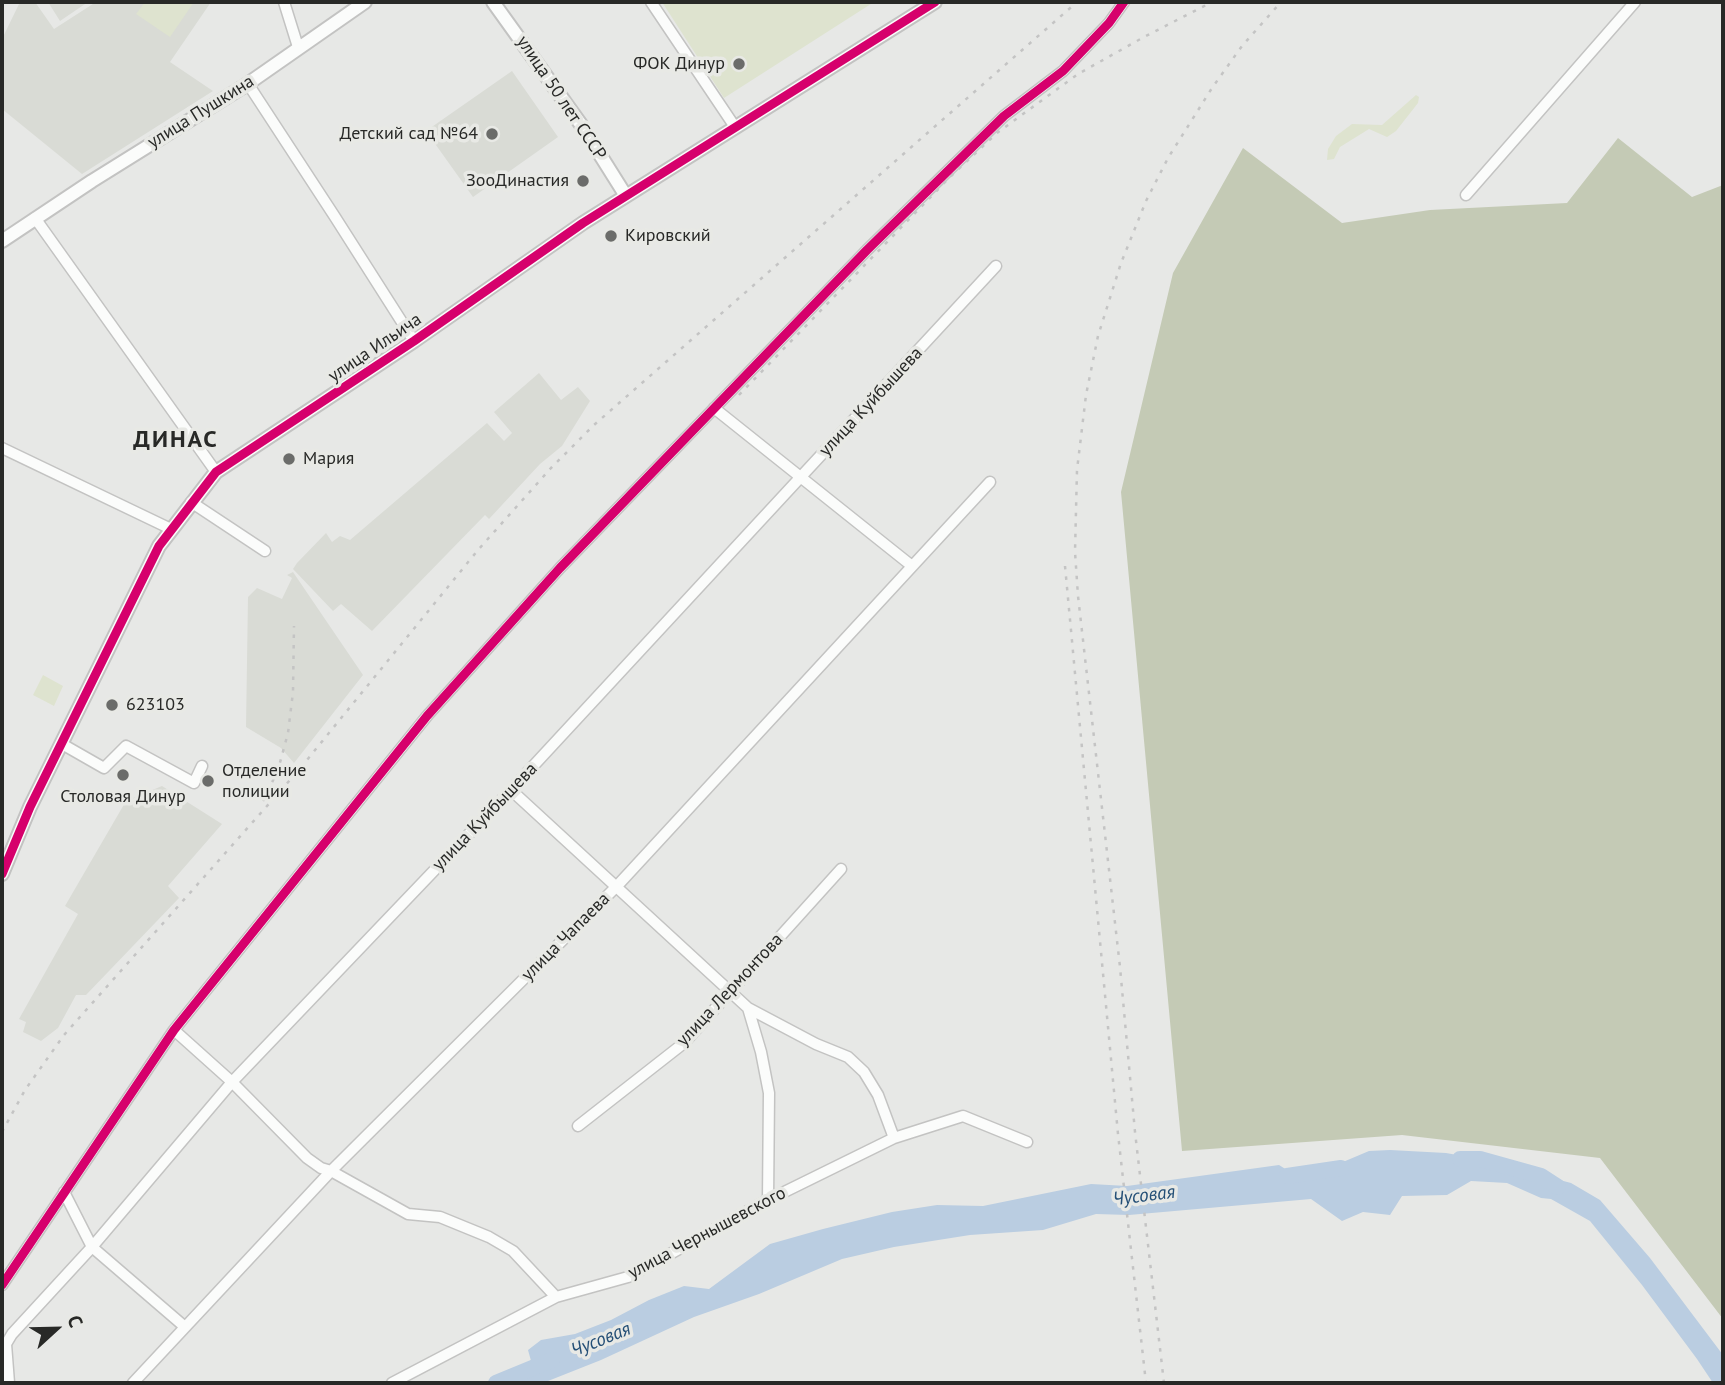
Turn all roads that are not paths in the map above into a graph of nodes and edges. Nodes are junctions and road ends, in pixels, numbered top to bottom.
1 (284, 2) edge
2 (365, 2) edge
3 (494, 2) edge
4 (651, 2) edge
5 (935, 2) edge
6 (1124, 2) edge
7 (1635, 2) edge
8 (298, 47) junction
9 (246, 85) junction
10 (735, 127) junction
11 (1466, 195) dead end
12 (626, 196) junction
13 (35, 218) junction
14 (2, 241) edge
15 (996, 266) dead end
16 (414, 341) junction
17 (714, 408) junction
18 (2, 448) edge
19 (216, 472) junction
20 (802, 477) junction
21 (990, 482) dead end
22 (191, 502) junction
23 (171, 529) junction
24 (265, 551) dead end
25 (912, 566) junction
26 (62, 744) junction
27 (202, 766) dead end
28 (511, 790) junction
29 (5, 857) edge
30 (841, 870) dead end
31 (2, 874) edge
32 (617, 886) junction
33 (728, 992) junction
34 (748, 1008) junction
35 (174, 1030) junction
36 (232, 1082) junction
37 (578, 1126) dead end
38 (894, 1138) junction
39 (1027, 1142) dead end
40 (331, 1171) junction
41 (64, 1192) junction
42 (768, 1200) junction
43 (92, 1247) junction
44 (2, 1285) edge
45 (555, 1297) junction
46 (185, 1327) junction
47 (9, 1383) edge
48 (133, 1383) edge
49 (392, 1383) edge

1 - 8 street
2 - 8 street, улица Пушкина
3 - 12 street, улица 50 лет СССР
4 - 10 street
5 - 10 street, улица Ильича
6 - 17 street
7 - 11 street
8 - 9 street, улица Пушкина
9 - 13 street, улица Пушкина
9 - 16 street
10 - 12 street, улица Ильича
12 - 16 street, улица Ильича
13 - 14 street, улица Пушкина
13 - 19 street
15 - 20 street, улица Куйбышева
16 - 19 street, улица Ильича
17 - 20 street
17 - 35 street
18 - 23 street
19 - 22 street, улица Ильича
20 - 25 street
20 - 28 street, улица Куйбышева
21 - 25 street, улица Чапаева
22 - 23 street, улица Ильича
22 - 24 street
23 - 26 street, улица Ильича
25 - 32 street, улица Чапаева
26 - 27 street
26 - 29 street, улица Ильича
28 - 32 street
28 - 36 street, улица Куйбышева
29 - 31 street, улица Ильича
30 - 33 street, улица Лермонтова
32 - 33 street
32 - 40 street, улица Чапаева
33 - 34 street
33 - 37 street, улица Лермонтова
34 - 38 street
34 - 42 street
35 - 36 street
35 - 41 street
36 - 40 street
36 - 43 street, улица Куйбышева
38 - 39 street, улица Чернышевского
38 - 42 street, улица Чернышевского
40 - 45 street
40 - 46 street, улица Чапаева
41 - 43 street
41 - 44 street
42 - 45 street, улица Чернышевского
43 - 46 street
43 - 47 street, улица Куйбышева
45 - 49 street, улица Чернышевского
46 - 48 street, улица Чапаева

